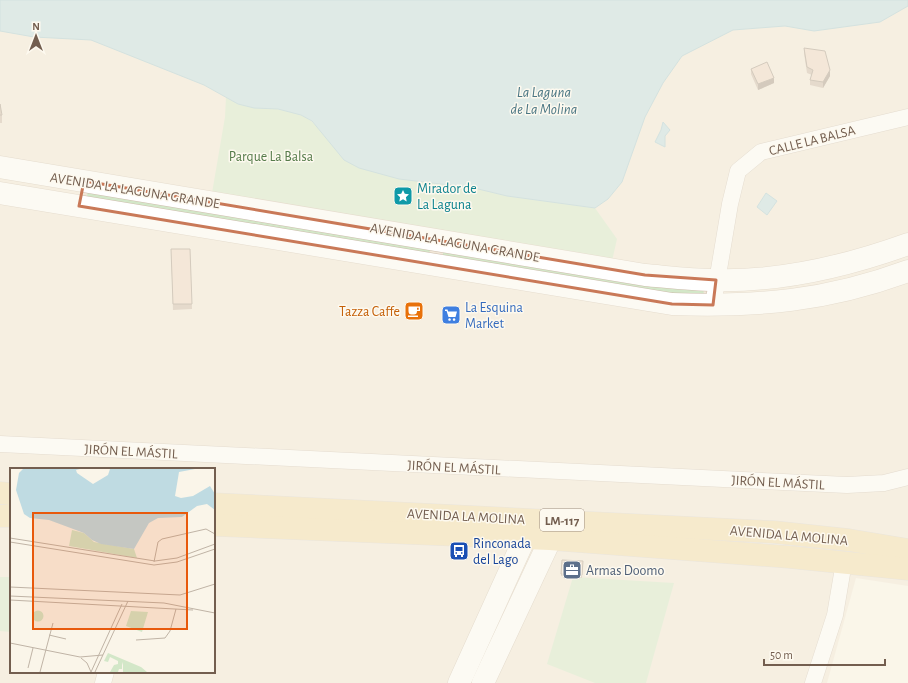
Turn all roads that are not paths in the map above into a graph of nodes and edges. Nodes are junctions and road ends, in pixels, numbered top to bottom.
1 (908, 117) edge
2 (0, 168) edge
3 (84, 181) junction
4 (0, 193) edge
5 (79, 206) junction
6 (908, 244) edge
7 (908, 271) edge
8 (716, 280) junction
9 (713, 305) junction
10 (0, 444) edge
11 (908, 477) edge
12 (0, 493) edge
13 (10, 494) edge
14 (215, 504) edge
15 (215, 525) edge
16 (529, 528) junction
17 (555, 530) junction
18 (908, 550) edge
19 (844, 562) junction
20 (908, 569) edge
21 (106, 673) edge
22 (103, 683) edge
23 (459, 683) edge
24 (483, 683) edge
25 (813, 683) edge

1 - 8 street, CALLE LA BALSA
2 - 3 street, AVENIDA LA LAGUNA GRANDE
3 - 5 street
3 - 8 street, AVENIDA LA LAGUNA GRANDE
4 - 5 street, AVENIDA LA LAGUNA GRANDE
5 - 9 street, AVENIDA LA LAGUNA GRANDE
6 - 8 street, AVENIDA LA LAGUNA GRANDE
7 - 9 street, AVENIDA LA LAGUNA GRANDE
8 - 9 street, CALLE LA BALSA
10 - 11 street, JIRÓN EL MÁSTIL
12 - 13 main road
14 - 16 main road, AVENIDA LA MOLINA / LM-117
15 - 16 main road, AVENIDA LA MOLINA / LM-117
16 - 17 main road, AVENIDA LA MOLINA / LM-117
16 - 23 street
17 - 18 main road, AVENIDA LA MOLINA / LM-117
17 - 19 main road, AVENIDA LA MOLINA / LM-117
17 - 24 street
19 - 20 main road, AVENIDA LA MOLINA / LM-117
19 - 25 street
21 - 22 street

